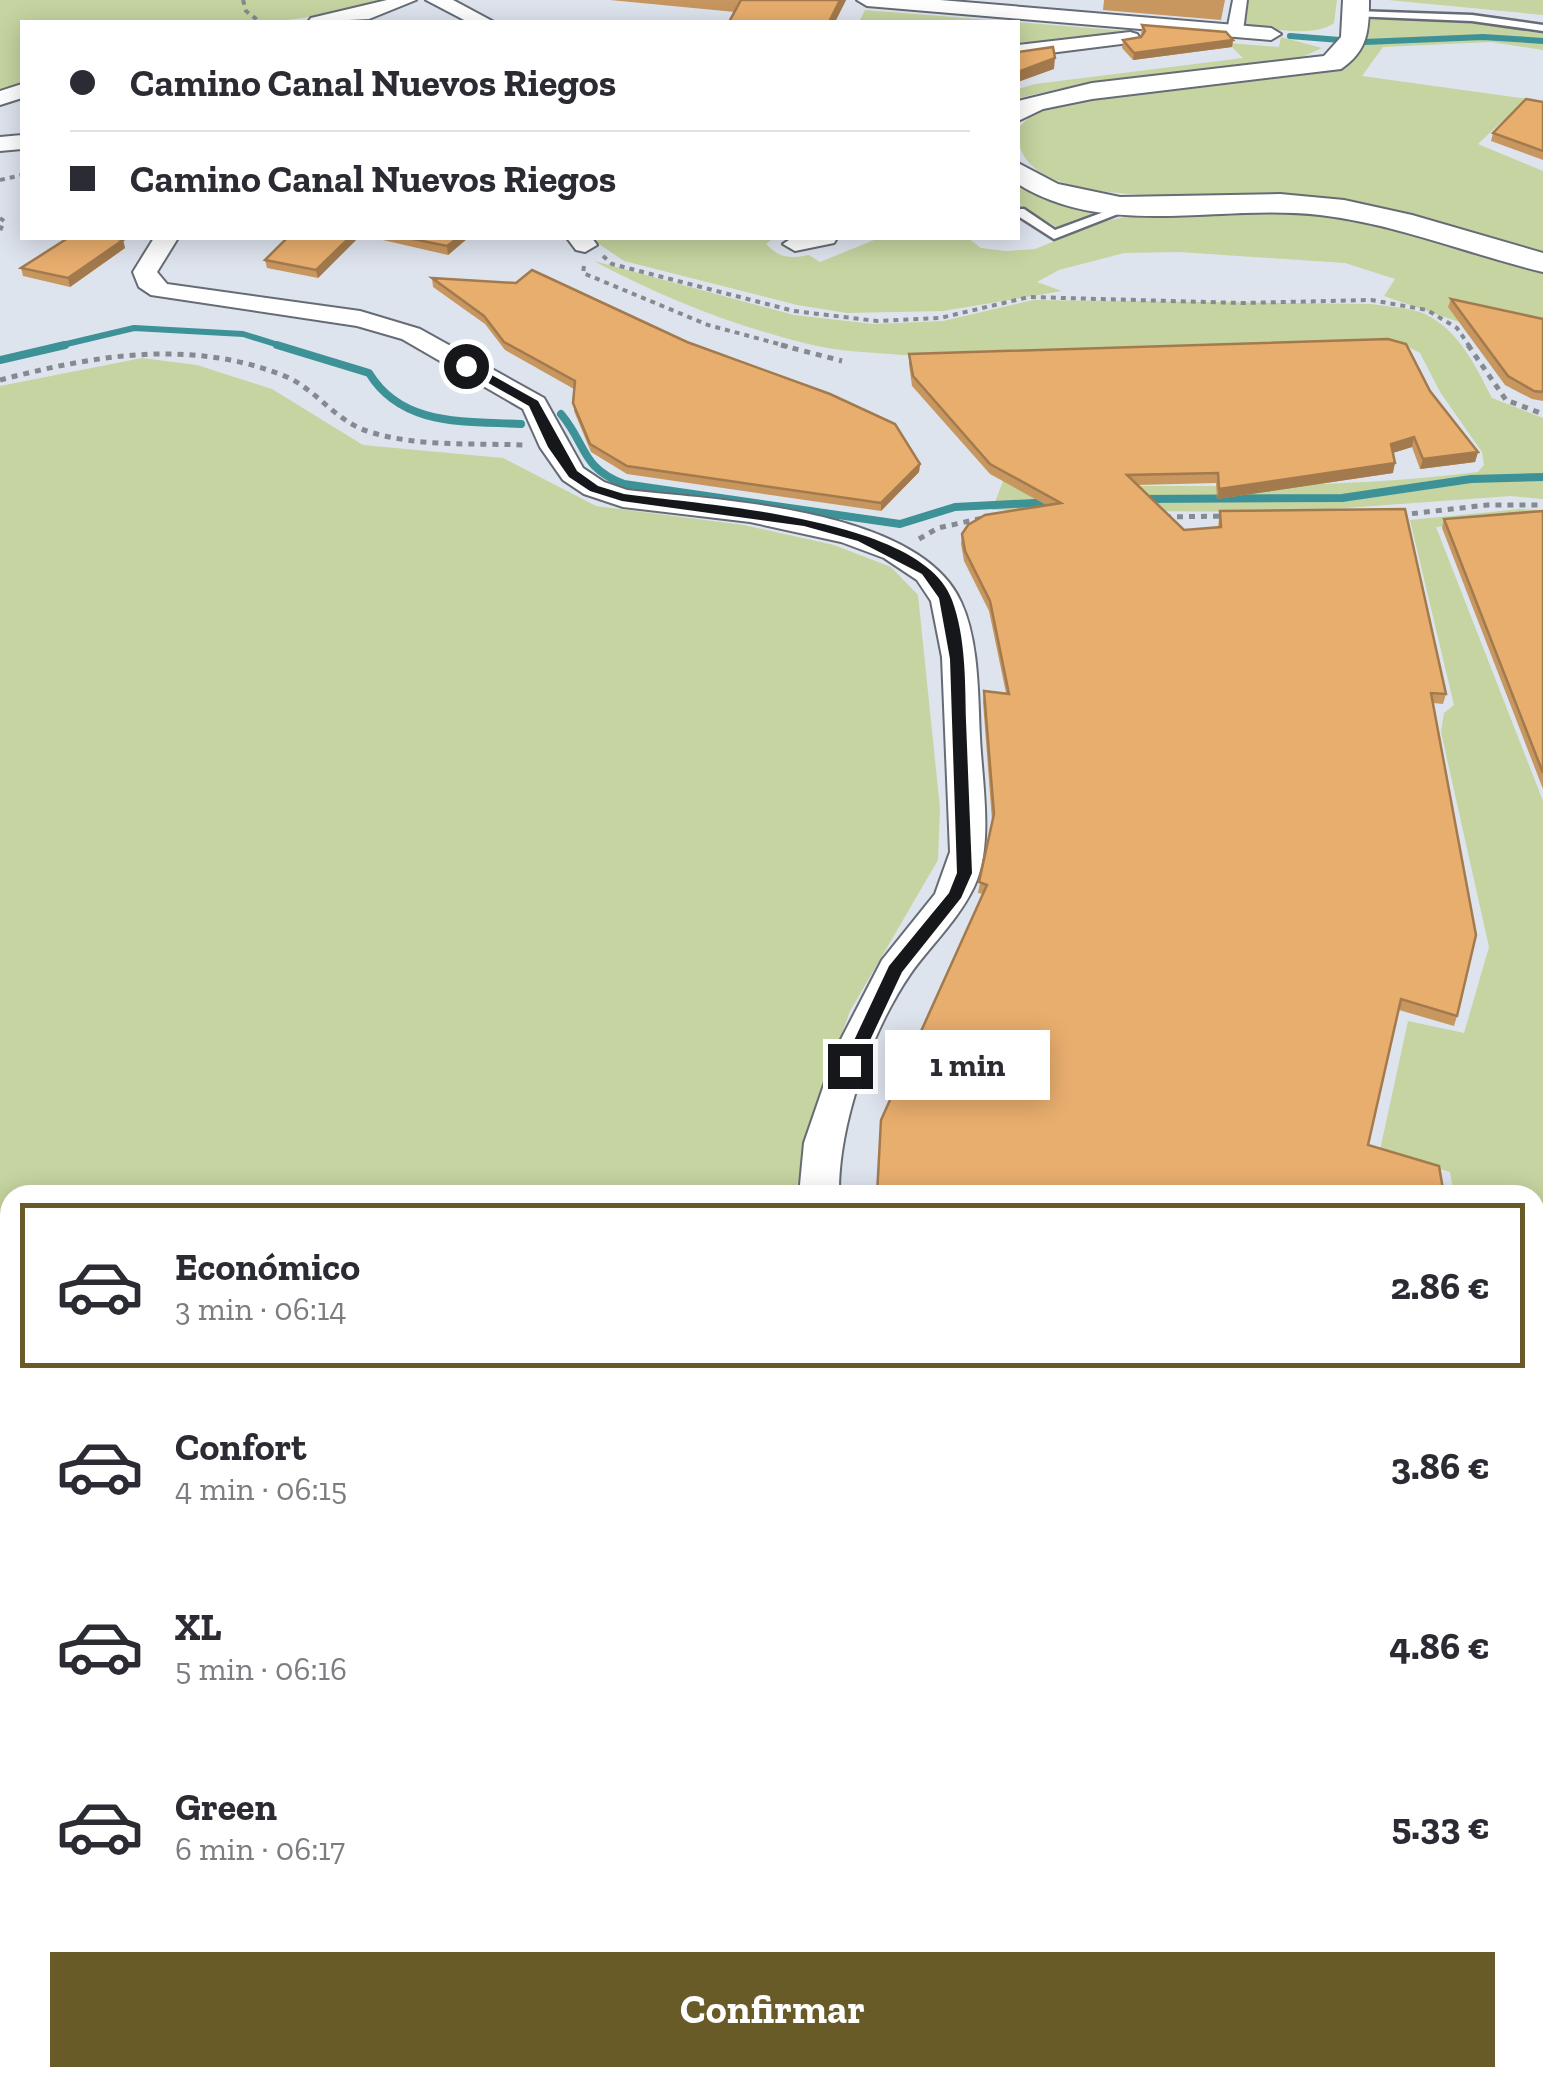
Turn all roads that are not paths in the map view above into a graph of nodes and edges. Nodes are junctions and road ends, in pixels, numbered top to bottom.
1 (406, 0) edge
2 (436, 0) edge
3 (1240, 0) edge
4 (950, 3) edge
5 (860, 4) edge
6 (1361, 5) edge
7 (1543, 17) edge
8 (329, 20) edge
9 (480, 20) edge
10 (1543, 28) edge
11 (1207, 29) junction
12 (1235, 31) junction
13 (1271, 34) dead end
14 (1020, 51) edge
15 (1020, 112) edge
16 (1020, 173) edge
17 (1136, 205) junction
18 (1020, 212) dead end
19 (165, 240) edge
20 (815, 240) edge
21 (796, 244) dead end
22 (1543, 263) edge
23 (818, 1185) edge

1 - 8 street
2 - 9 street
3 - 12 street
4 - 5 street
4 - 11 street
6 - 7 lane
6 - 10 lane
6 - 15 street
11 - 12 street
11 - 14 street
12 - 13 street
16 - 17 street
17 - 18 lane
17 - 22 street
19 - 23 street
20 - 21 street

